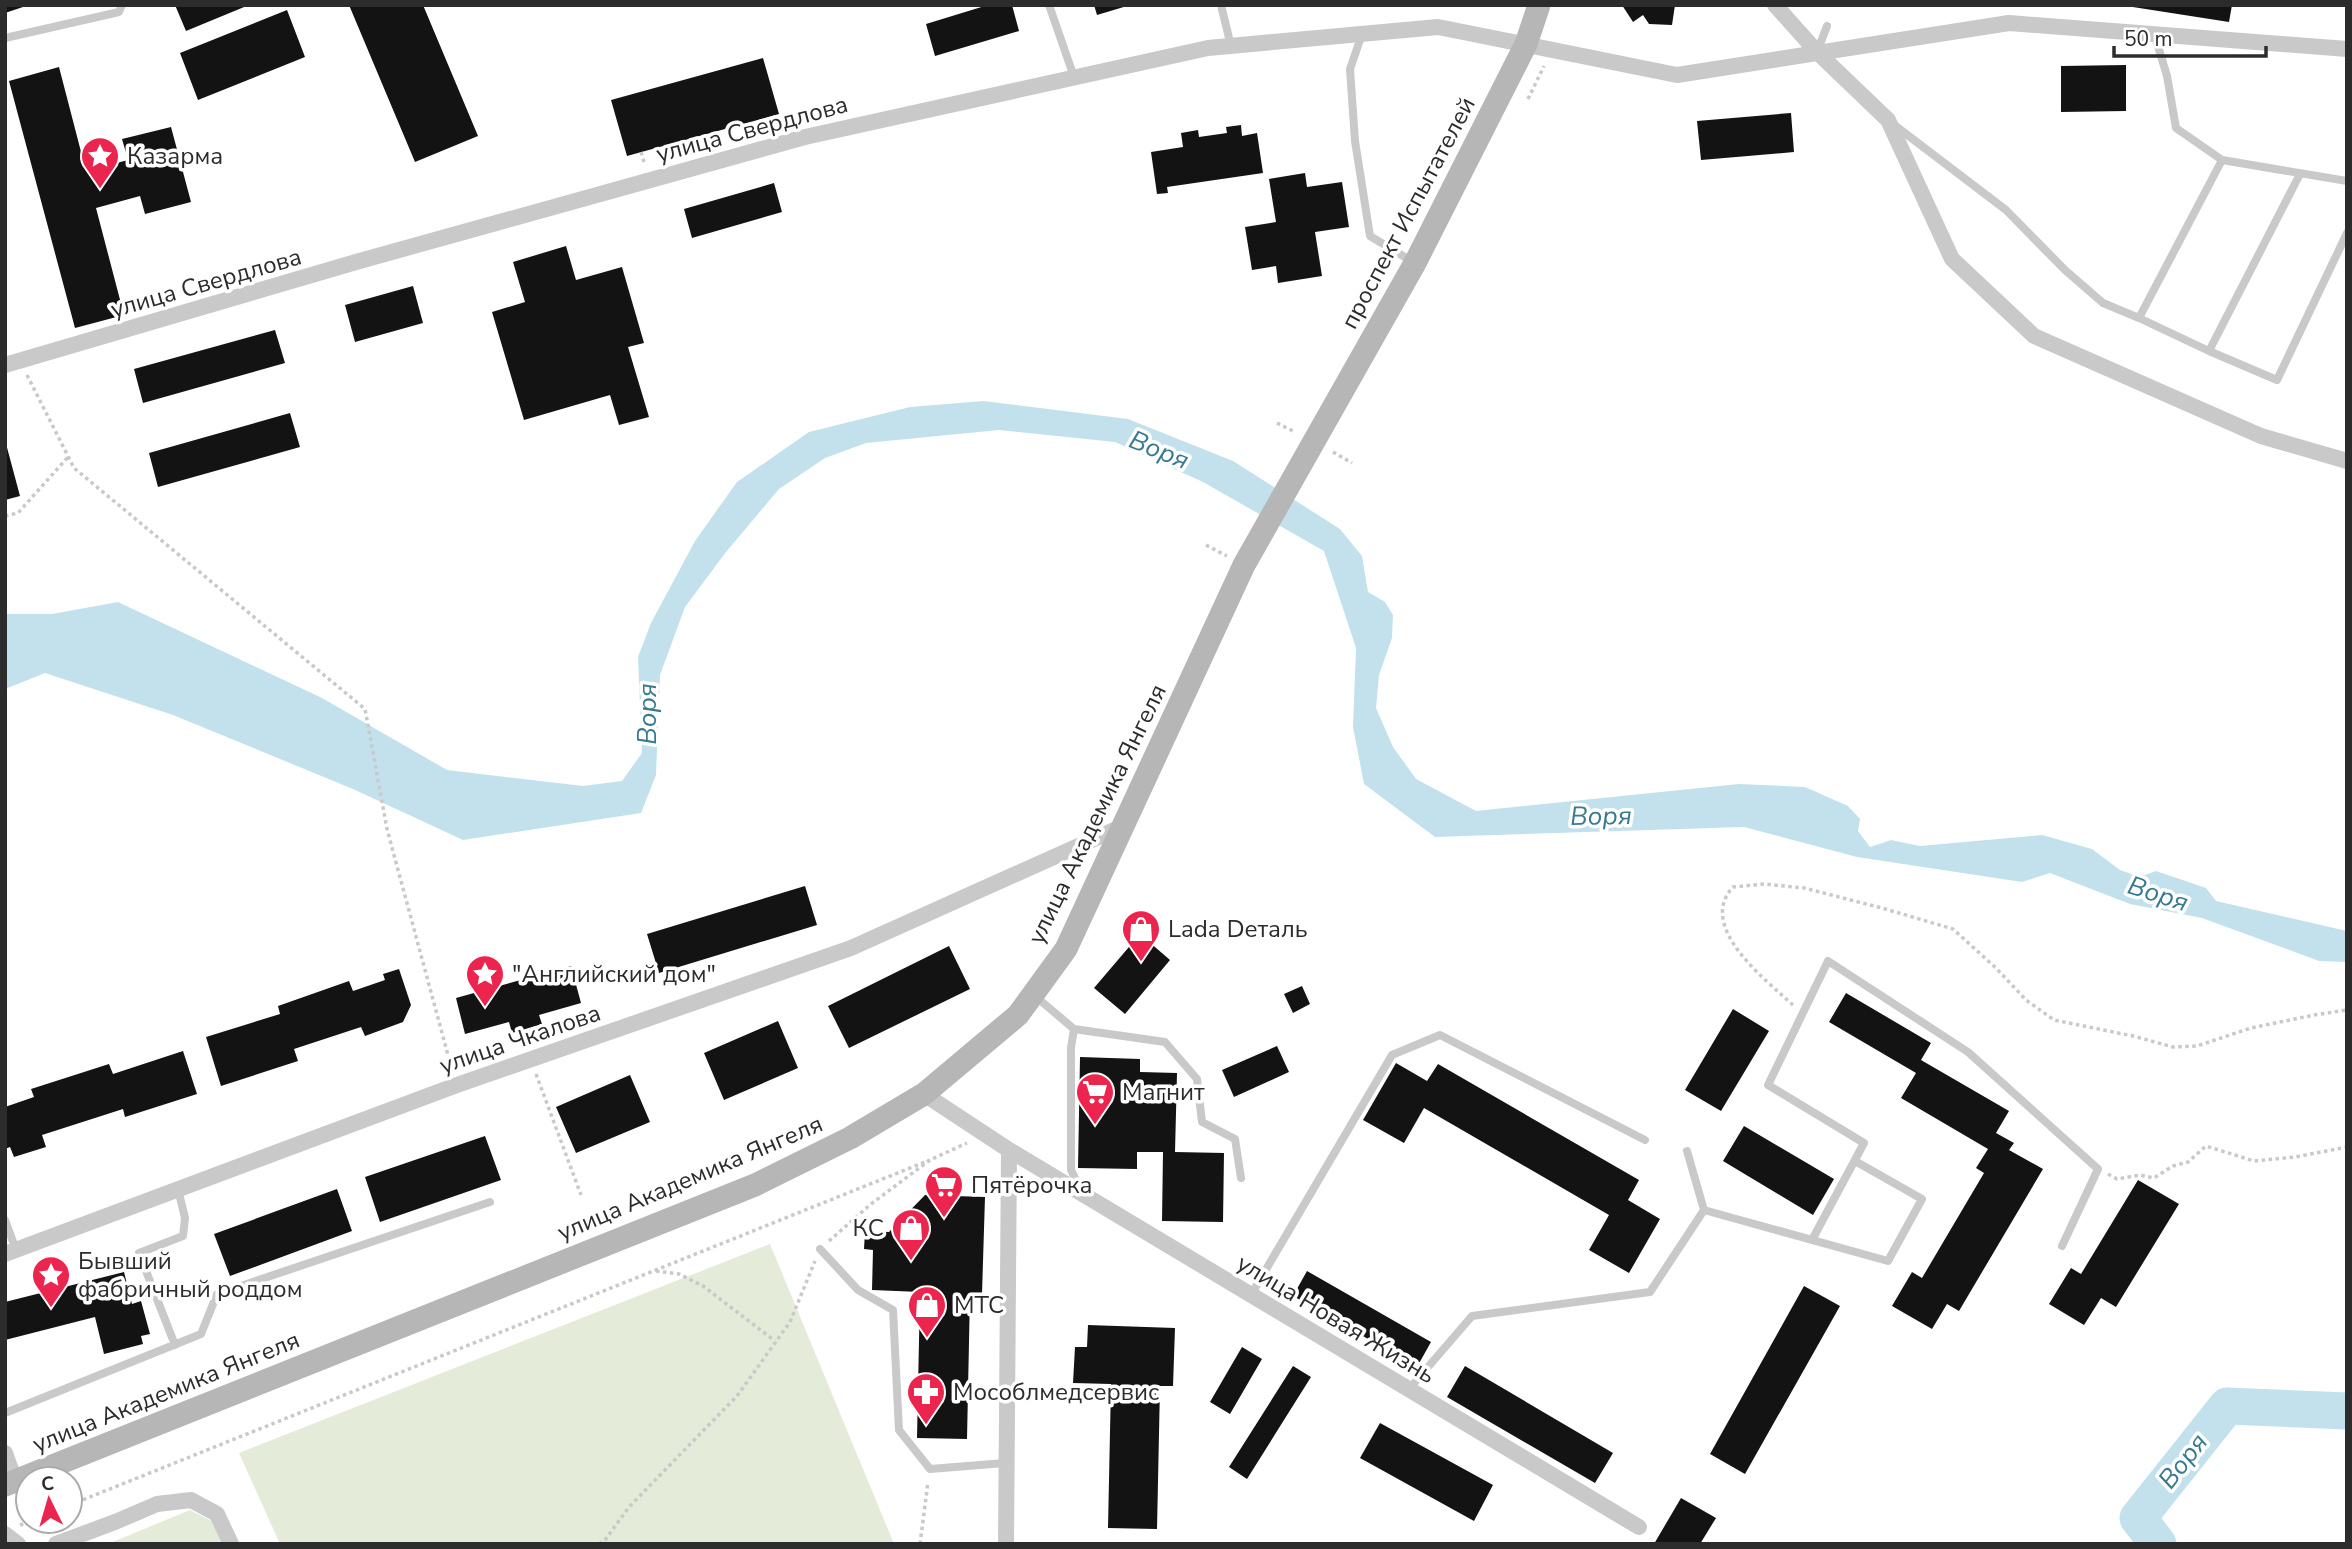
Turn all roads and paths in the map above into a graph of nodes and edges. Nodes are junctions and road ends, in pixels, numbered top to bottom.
1 (122, 5) edge
2 (1049, 5) edge
3 (1221, 5) edge
4 (1539, 5) edge
5 (1775, 5) edge
6 (1827, 26) dead end
7 (2154, 33) junction
8 (1362, 34) junction
9 (5, 38) edge
10 (1526, 44) junction
11 (1231, 46) junction
12 (1552, 49) junction
13 (2347, 49) edge
14 (1817, 52) junction
15 (1074, 77) junction
16 (1528, 99) dead end
17 (1888, 120) junction
18 (2222, 160) junction
19 (2300, 174) junction
20 (2347, 181) edge
21 (2347, 233) edge
22 (1415, 263) junction
23 (2139, 318) junction
24 (2209, 351) junction
25 (13, 364) edge
26 (68, 457) junction
27 (2347, 461) edge
28 (5, 516) edge
29 (1244, 565) joint
30 (1123, 826) junction
31 (1033, 994) junction
32 (2347, 1010) edge
33 (1802, 1014) junction
34 (1074, 1029) junction
35 (531, 1059) junction
36 (457, 1085) junction
37 (924, 1094) junction
38 (984, 1133) junction
39 (1645, 1140) dead end
40 (2347, 1147) edge
41 (1009, 1150) junction
42 (1687, 1151) dead end
43 (930, 1160) junction
44 (1855, 1161) junction
45 (2098, 1169) junction
46 (1241, 1178) dead end
47 (178, 1189) junction
48 (1083, 1194) junction
49 (581, 1195) dead end
50 (490, 1202) dead end
51 (1704, 1210) junction
52 (5, 1220) edge
53 (1812, 1240) junction
54 (2062, 1246) dead end
55 (820, 1248) junction
56 (11, 1252) edge
57 (654, 1271) junction
58 (1251, 1295) junction
59 (775, 1341) junction
60 (174, 1345) junction
61 (1409, 1389) junction
62 (5, 1413) edge
63 (5, 1453) edge
64 (1005, 1463) junction
65 (930, 1469) junction
66 (10, 1483) edge
67 (84, 1499) edge
68 (1639, 1527) dead end
69 (5, 1534) edge
70 (19, 1544) edge
71 (56, 1544) edge
72 (231, 1544) edge
73 (599, 1544) edge
74 (920, 1544) edge
75 (1006, 1544) edge

1 - 9 lane
2 - 15 lane
3 - 11 lane
4 - 10 main road, проспект Испытателей
5 - 14 street
6 - 14 lane
7 - 13 street, улица Свердлова
7 - 14 street, улица Свердлова
7 - 18 lane
8 - 10 street, улица Свердлова
8 - 11 street, улица Свердлова
8 - 22 lane
10 - 12 street, улица Свердлова
10 - 22 main road, проспект Испытателей
11 - 15 street, улица Свердлова
12 - 14 street, улица Свердлова
12 - 16 path
14 - 17 street
15 - 25 street, улица Свердлова
17 - 23 lane
17 - 27 street
18 - 19 lane
18 - 23 lane
19 - 20 lane
19 - 24 lane
21 - 24 lane
22 - 29 main road, проспект Испытателей
23 - 24 lane
25 - 26 path
26 - 28 path
26 - 36 path
29 - 30 main road, улица Академика Янгеля
30 - 31 main road, улица Академика Янгеля
30 - 35 street, улица Чкалова
31 - 34 lane
31 - 37 main road, улица Академика Янгеля
32 - 33 path
33 - 44 lane
33 - 45 lane
34 - 46 lane
34 - 48 lane
35 - 36 street, улица Чкалова
35 - 49 path
36 - 47 street, улица Чкалова
37 - 38 street, улица Новая Жизнь
37 - 66 main road, улица Академика Янгеля
38 - 41 street, улица Новая Жизнь
38 - 43 path
39 - 58 lane
40 - 45 path
41 - 48 street, улица Новая Жизнь
41 - 64 street
42 - 51 lane
43 - 55 path
43 - 57 path
44 - 53 lane
44 - 53 lane
45 - 54 lane
47 - 56 street, улица Чкалова
47 - 60 lane
48 - 58 street, улица Новая Жизнь
50 - 60 lane
51 - 53 lane
51 - 61 lane
52 - 56 lane
55 - 59 path
55 - 65 lane
57 - 59 path
57 - 67 path
58 - 61 street, улица Новая Жизнь
59 - 73 path
60 - 62 lane
61 - 68 street, улица Новая Жизнь
63 - 66 street
64 - 65 lane
64 - 75 street
65 - 74 path
69 - 70 street
71 - 72 street

